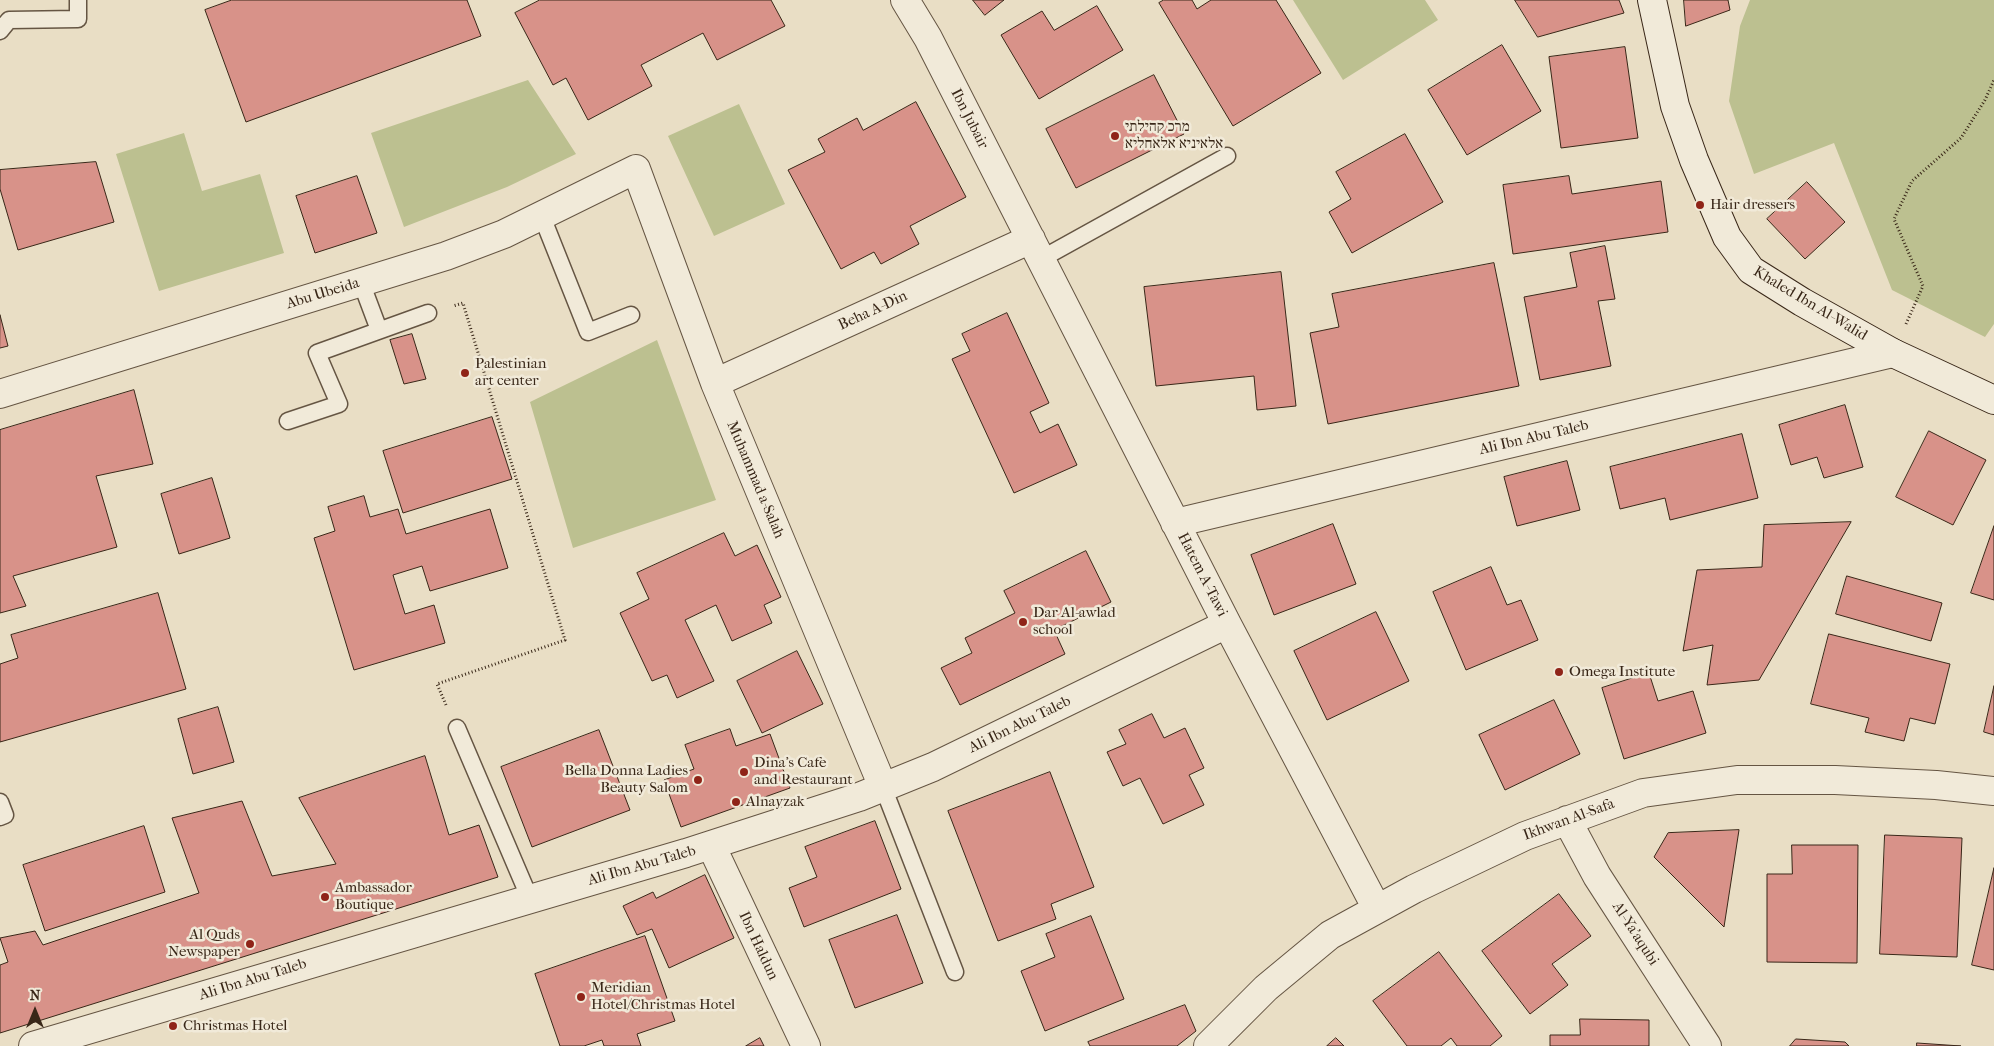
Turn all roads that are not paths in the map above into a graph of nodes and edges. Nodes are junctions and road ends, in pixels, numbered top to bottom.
1 (78, 0) edge
2 (905, 0) edge
3 (1652, 0) edge
4 (0, 30) edge
5 (1227, 156) dead end
6 (636, 169) joint
7 (541, 214) junction
8 (1036, 249) junction
9 (362, 282) junction
10 (428, 313) road end
11 (631, 315) dead end
12 (379, 330) junction
13 (1893, 353) junction
14 (715, 383) junction
15 (0, 394) edge
16 (1994, 400) edge
17 (288, 421) dead end
18 (1175, 523) junction
19 (1227, 624) junction
20 (457, 728) road end
21 (883, 787) junction
22 (1994, 791) edge
23 (0, 802) edge
24 (0, 817) edge
25 (1567, 820) junction
26 (710, 845) junction
27 (530, 899) junction
28 (1377, 910) junction
29 (955, 972) dead end
30 (33, 1046) edge
31 (806, 1046) edge
32 (1208, 1046) edge
33 (1707, 1046) edge

1 - 4 lane
2 - 8 street, Ibn Jubair
3 - 13 street, Khaled Ibn Al-Walid
5 - 8 lane
6 - 7 street, Abu Ubeida
6 - 14 street, Muhammad a-Salah
7 - 9 street, Abu Ubeida
7 - 11 lane
8 - 14 street, Beha A-Din
8 - 18 street, Hatem A-Tawi
9 - 12 lane
9 - 15 street, Abu Ubeida
10 - 12 lane
12 - 17 lane
13 - 16 street, Khaled Ibn Al-Walid
13 - 18 street, Ali Ibn Abu Taleb
14 - 21 street, Muhammad a-Salah
18 - 19 street, Hatem A-Tawi
19 - 21 street, Ali Ibn Abu Taleb
19 - 28 street, Hatem A-Tawi
20 - 27 lane
21 - 26 street, Ali Ibn Abu Taleb
21 - 29 lane
22 - 25 street, Ikhwan Al-Safa
23 - 24 lane
25 - 28 street, Ikhwan Al-Safa
25 - 33 street, Al-Ya'aqubi
26 - 27 street, Ali Ibn Abu Taleb
26 - 31 street, Ibn Haldun
27 - 30 street, Ali Ibn Abu Taleb
28 - 32 street, Ikhwan Al-Safa

